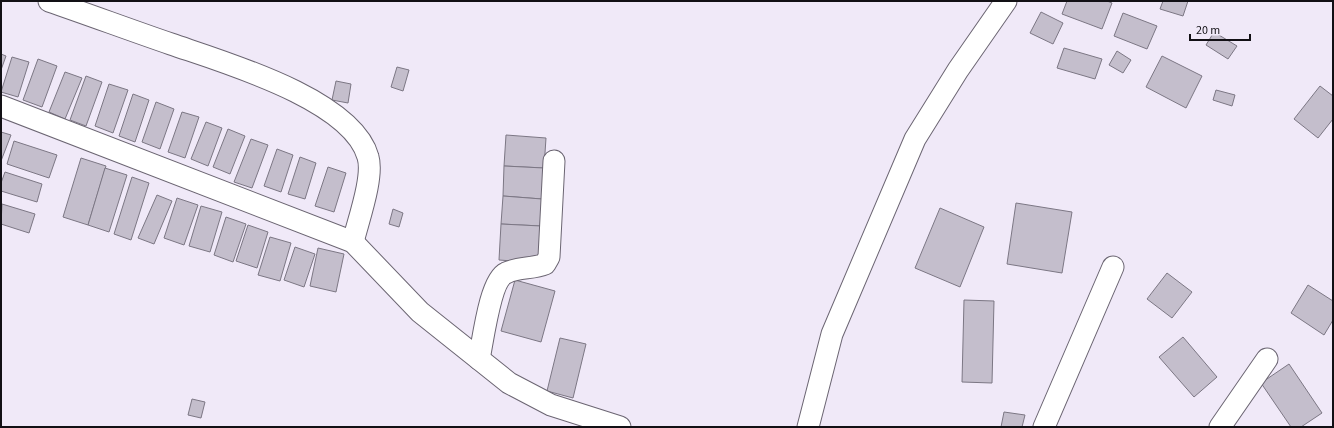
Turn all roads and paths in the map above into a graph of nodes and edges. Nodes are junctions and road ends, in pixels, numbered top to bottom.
1 (49, 1) edge
2 (1004, 3) edge
3 (1, 106) edge
4 (554, 161) dead end
5 (353, 242) junction
6 (1113, 267) dead end
7 (479, 359) junction
8 (1266, 359) dead end
9 (620, 427) edge
10 (808, 427) edge
11 (1044, 427) edge
12 (1220, 427) edge

1 - 5 street
2 - 10 street
3 - 5 street
4 - 7 street
5 - 7 street
6 - 11 street
7 - 9 street
8 - 12 street

